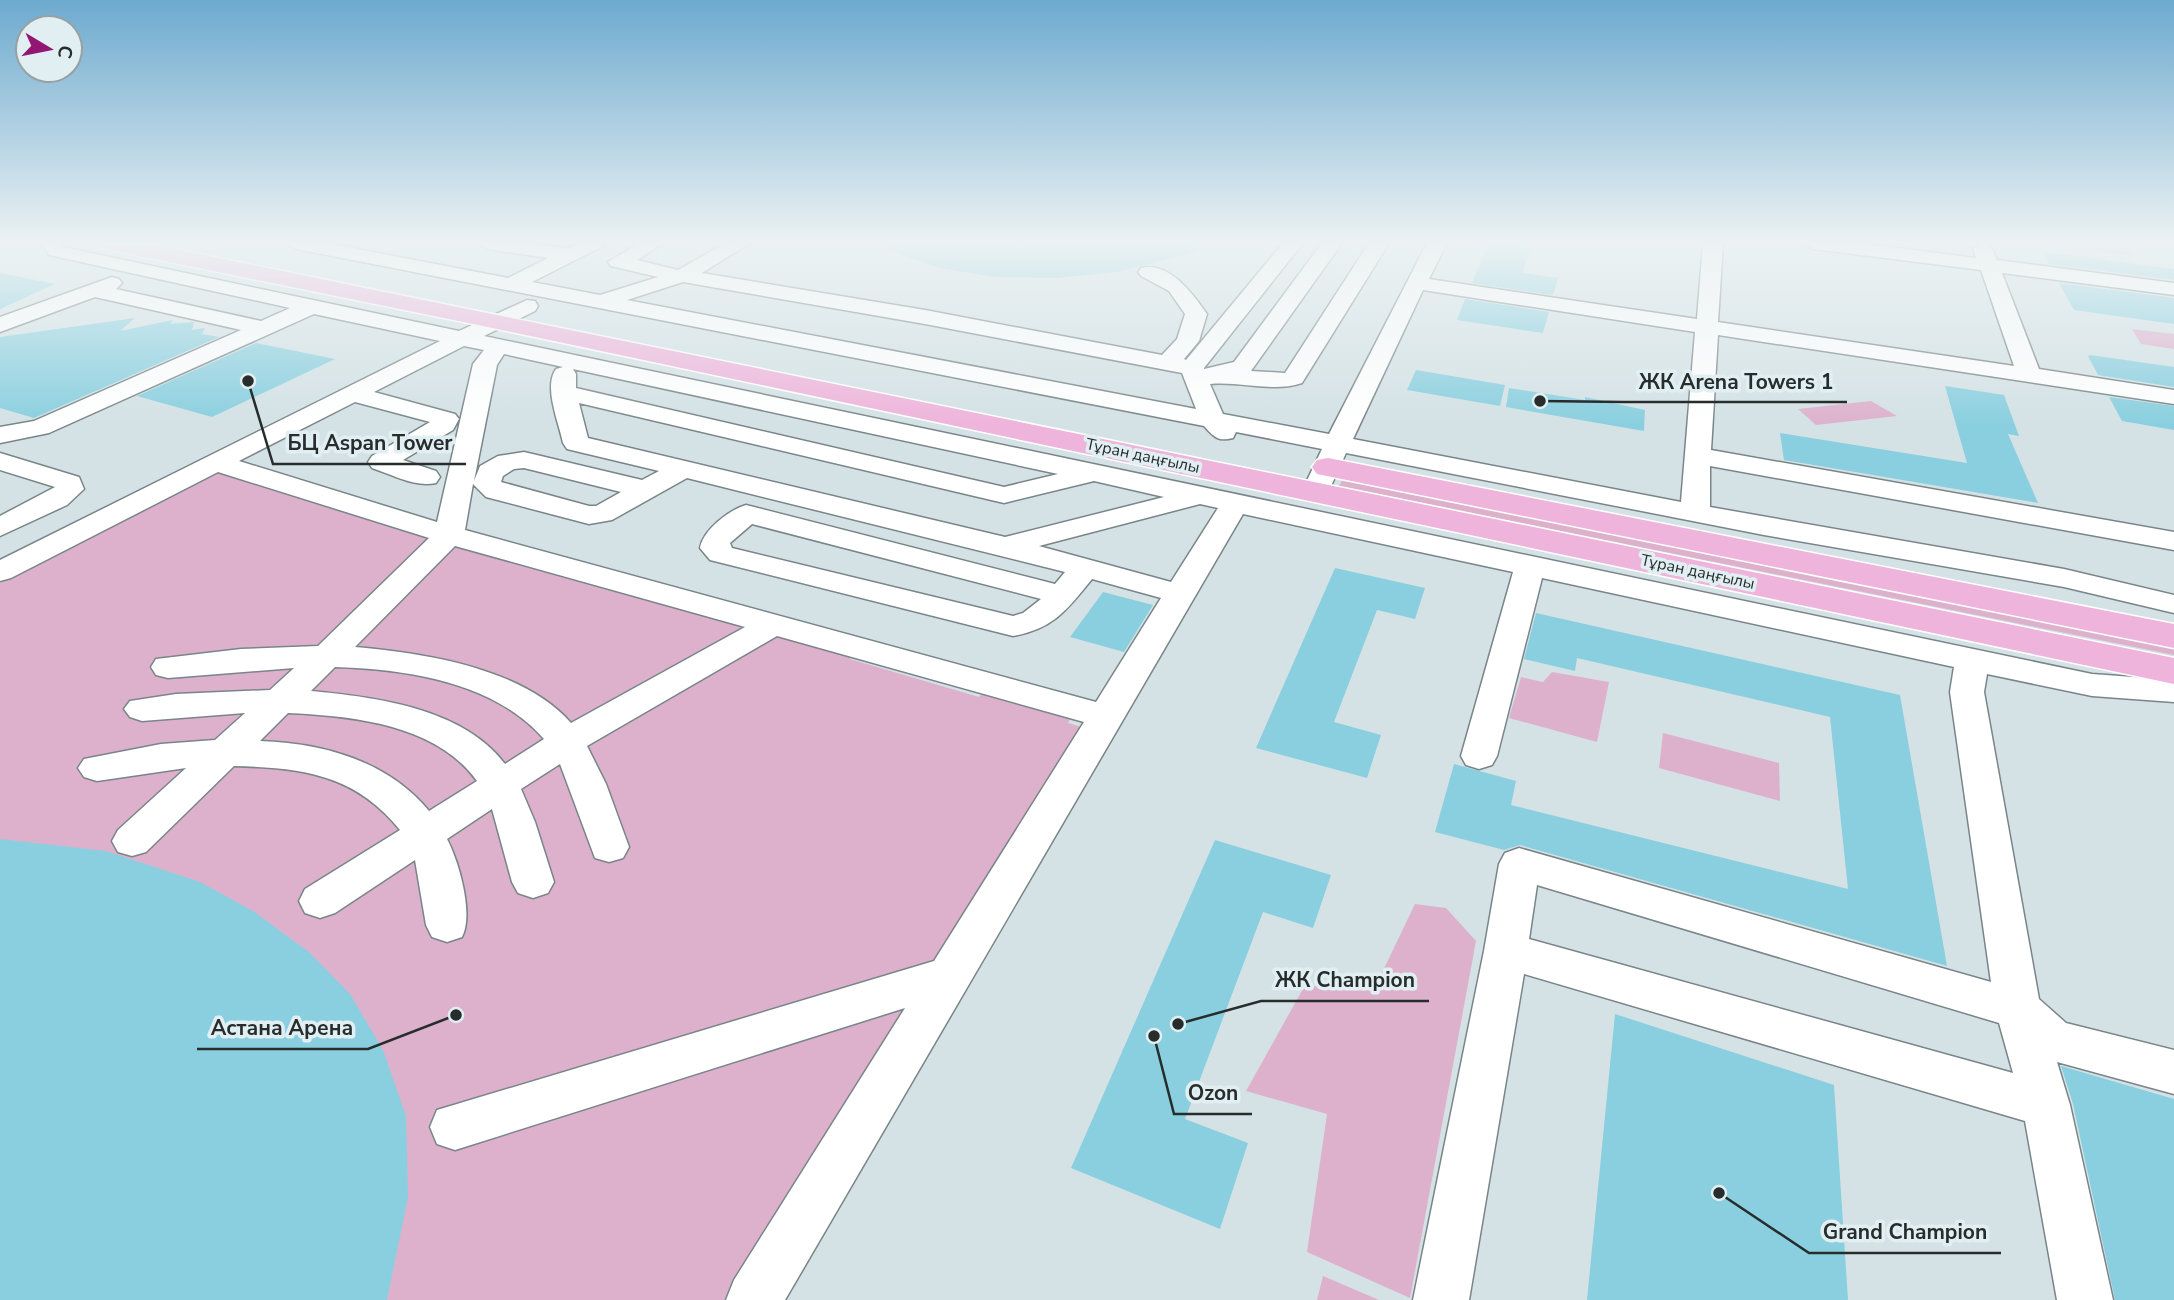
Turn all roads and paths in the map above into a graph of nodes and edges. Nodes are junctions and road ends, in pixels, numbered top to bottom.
1 (25, 304) edge
2 (57, 304) edge
3 (154, 304) edge
4 (298, 304) edge
5 (344, 304) edge
6 (514, 304) edge
7 (560, 304) edge
8 (610, 304) edge
9 (865, 304) edge
10 (1188, 304) edge
11 (1249, 304) edge
12 (1288, 304) edge
13 (1361, 304) edge
14 (1386, 304) edge
15 (1597, 304) edge
16 (1710, 304) edge
17 (2004, 304) edge
18 (311, 307) junction
19 (0, 314) edge
20 (0, 325) edge
21 (1709, 326) junction
22 (263, 328) junction
23 (498, 334) junction
24 (463, 337) junction
25 (564, 361) junction
26 (1167, 364) junction
27 (1197, 375) junction
28 (2029, 375) junction
29 (356, 384) junction
30 (564, 392) junction
31 (2174, 397) edge
32 (1213, 420) junction
33 (0, 435) edge
34 (423, 437) junction
35 (452, 447) dead end
36 (1240, 449) junction
37 (1698, 456) junction
38 (0, 461) edge
39 (216, 463) junction
40 (1327, 467) junction
41 (681, 470) junction
42 (1094, 473) junction
43 (426, 477) dead end
44 (643, 489) dead end
45 (770, 491) junction
46 (1217, 499) junction
47 (1696, 513) junction
48 (746, 514) junction
49 (0, 527) edge
50 (449, 534) junction
51 (2174, 541) edge
52 (1004, 546) junction
53 (1530, 566) junction
54 (1084, 569) junction
55 (0, 572) edge
56 (1180, 594) junction
57 (1062, 595) junction
58 (2174, 604) edge
59 (775, 624) junction
60 (2174, 636) edge
61 (327, 656) junction
62 (1972, 660) junction
63 (168, 667) dead end
64 (2174, 671) edge
65 (2174, 691) edge
66 (279, 700) junction
67 (142, 709) dead end
68 (1107, 717) junction
69 (566, 742) junction
70 (225, 753) junction
71 (1479, 757) dead end
72 (97, 768) dead end
73 (499, 785) junction
74 (423, 833) junction
75 (132, 841) dead end
76 (609, 847) dead end
77 (533, 882) dead end
78 (320, 901) dead end
79 (447, 925) dead end
80 (1506, 951) junction
81 (949, 975) junction
82 (2018, 1009) junction
83 (2174, 1072) edge
84 (2046, 1105) junction
85 (455, 1127) dead end
86 (754, 1300) edge
87 (1441, 1300) edge
88 (2085, 1300) edge

1 - 19 lane
2 - 20 lane
3 - 22 lane
4 - 18 lane
5 - 23 main road, Тұран даңғылы
6 - 23 lane
7 - 36 main road, Тұран даңғылы
8 - 32 lane
9 - 26 lane
10 - 26 lane
11 - 27 lane
12 - 27 lane
13 - 27 lane
14 - 40 lane
15 - 21 lane
16 - 21 lane
17 - 28 lane
18 - 22 lane
18 - 24 lane
21 - 28 lane
21 - 37 lane
22 - 33 lane
23 - 24 lane
23 - 25 lane
23 - 40 main road, Тұран даңғылы
23 - 50 lane
24 - 29 lane
25 - 30 lane
25 - 42 lane
26 - 27 lane
27 - 32 lane
28 - 31 lane
29 - 34 lane
29 - 39 lane
30 - 41 lane
30 - 42 lane
32 - 36 lane
32 - 40 lane
34 - 35 lane
34 - 43 lane
36 - 40 main road, Тұран даңғылы
37 - 47 lane
37 - 51 lane
38 - 49 lane
39 - 50 lane
39 - 55 lane
40 - 47 lane
40 - 60 main road, Тұран даңғылы
40 - 64 main road, Тұран даңғылы
41 - 44 lane
41 - 45 lane
42 - 46 lane
45 - 48 lane
45 - 52 lane
46 - 52 lane
46 - 53 lane
46 - 56 lane
47 - 58 lane
48 - 57 lane
48 - 57 lane
50 - 59 lane
50 - 61 lane
52 - 54 lane
53 - 62 lane
53 - 71 lane
54 - 56 lane
54 - 57 lane
56 - 68 lane
59 - 68 lane
59 - 69 lane
61 - 63 lane
61 - 66 lane
61 - 69 lane
62 - 65 lane
62 - 82 lane
66 - 67 lane
66 - 70 lane
66 - 73 lane
68 - 81 lane
69 - 73 lane
69 - 76 lane
70 - 72 lane
70 - 74 lane
70 - 75 lane
73 - 74 lane
73 - 77 lane
74 - 78 lane
74 - 79 lane
80 - 82 lane
80 - 84 lane
80 - 87 lane
81 - 85 lane
81 - 86 lane
82 - 83 lane
82 - 84 lane
84 - 88 lane

